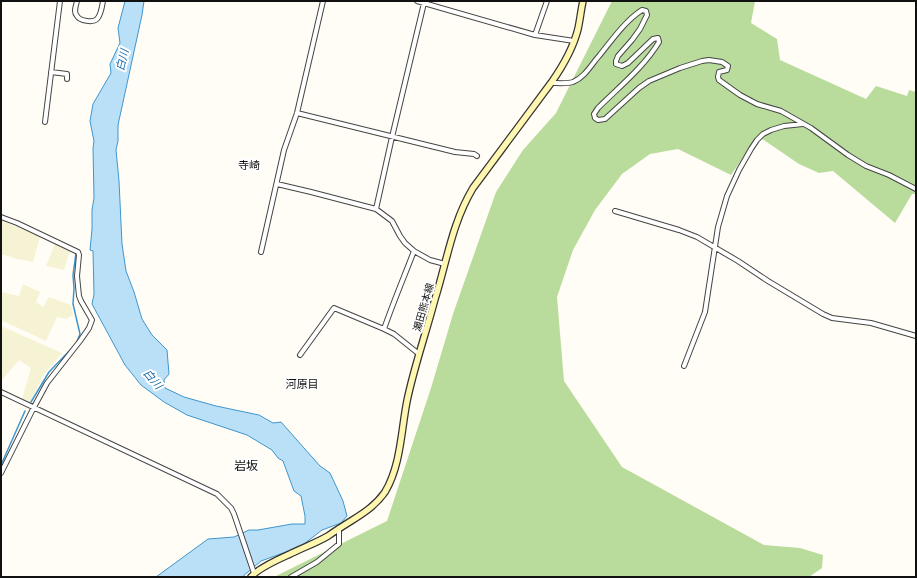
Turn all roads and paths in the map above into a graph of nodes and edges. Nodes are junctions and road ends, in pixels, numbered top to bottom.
1 (60, 1) edge
2 (77, 1) edge
3 (103, 1) edge
4 (323, 1) edge
5 (416, 1) edge
6 (547, 1) edge
7 (583, 1) edge
8 (424, 3) junction
9 (535, 35) junction
10 (574, 42) junction
11 (51, 72) junction
12 (67, 79) dead end
13 (551, 83) junction
14 (297, 113) junction
15 (45, 122) dead end
16 (803, 124) junction
17 (392, 136) junction
18 (477, 156) dead end
19 (277, 184) junction
20 (916, 189) edge
21 (376, 209) junction
22 (615, 210) dead end
23 (1, 217) edge
24 (714, 246) junction
25 (414, 251) junction
26 (261, 252) dead end
27 (445, 264) junction
28 (384, 329) junction
29 (916, 336) edge
30 (419, 354) junction
31 (300, 355) dead end
32 (684, 366) dead end
33 (1, 392) edge
34 (34, 407) junction
35 (1, 473) edge
36 (339, 528) junction
37 (252, 573) edge
38 (291, 577) edge

1 - 11 street
2 - 3 street
4 - 14 street
5 - 8 street
6 - 9 street
7 - 10 main road, 瀬田熊本線
8 - 9 street
8 - 17 street
9 - 10 street
10 - 13 main road, 瀬田熊本線
11 - 12 street
11 - 15 street
13 - 16 street
13 - 27 main road, 瀬田熊本線
14 - 17 street
14 - 19 street
16 - 20 street
16 - 24 street
17 - 18 street
17 - 21 street
19 - 21 street
19 - 26 street
21 - 25 street
22 - 24 street
23 - 34 street
24 - 29 street
24 - 32 street
25 - 27 street
25 - 28 street
27 - 30 main road, 瀬田熊本線
28 - 30 street
28 - 31 street
30 - 36 main road, 瀬田熊本線
33 - 34 street
34 - 35 street
34 - 37 street
36 - 37 main road, 瀬田熊本線
36 - 38 street

